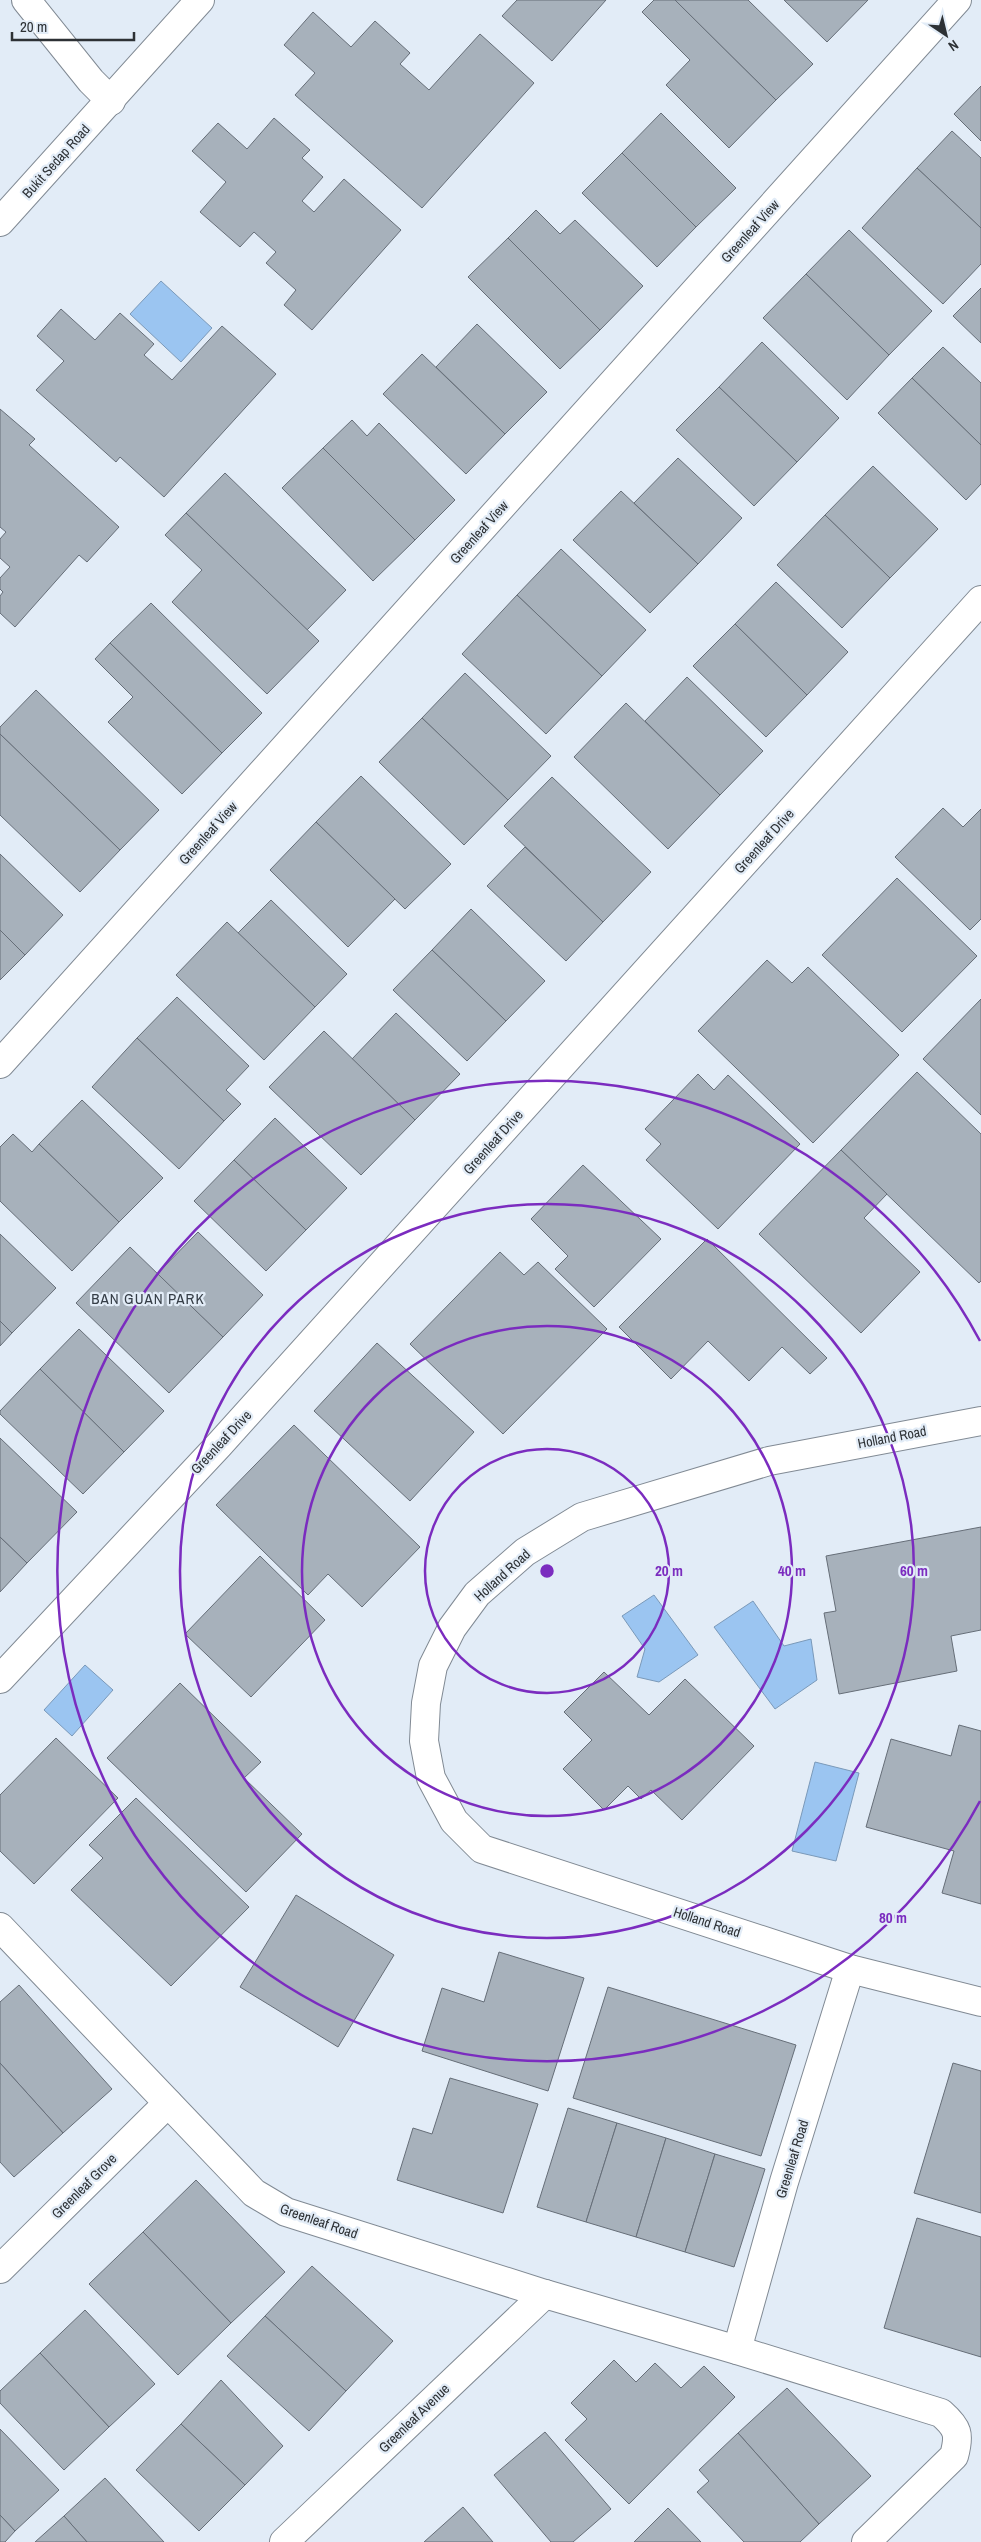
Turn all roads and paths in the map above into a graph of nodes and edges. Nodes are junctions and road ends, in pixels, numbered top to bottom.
1 (26, 0) edge
2 (200, 0) edge
3 (957, 0) edge
4 (111, 101) junction
5 (0, 222) edge
6 (981, 600) edge
7 (0, 1064) edge
8 (981, 1421) edge
9 (0, 1679) edge
10 (0, 1927) edge
11 (850, 1969) junction
12 (981, 2002) edge
13 (168, 2103) junction
14 (0, 2269) edge
15 (545, 2294) junction
16 (737, 2350) junction
17 (284, 2542) edge
18 (866, 2542) edge

1 - 4 street
2 - 4 street, Bukit Sedap Road
3 - 7 street, Greenleaf View
4 - 5 street, Bukit Sedap Road
6 - 9 street, Greenleaf Drive
8 - 11 street, Holland Road
10 - 13 street, Greenleaf Road
11 - 12 street, Holland Road
11 - 16 street, Greenleaf Road
13 - 14 street, Greenleaf Grove
13 - 15 street, Greenleaf Road
15 - 16 street, Greenleaf Road
15 - 17 street, Greenleaf Avenue
16 - 18 street, Greenleaf Road

